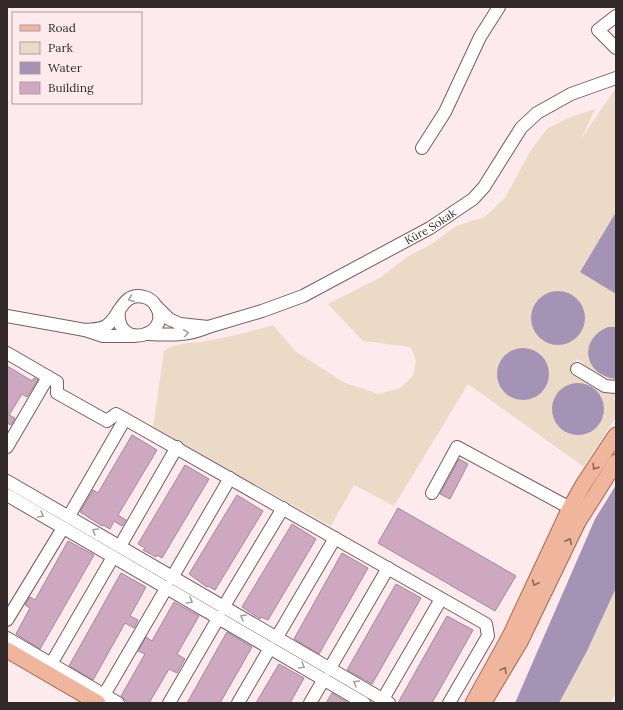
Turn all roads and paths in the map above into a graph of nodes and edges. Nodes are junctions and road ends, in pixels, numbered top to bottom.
1 (499, 7) edge
2 (616, 16) edge
3 (616, 48) edge
4 (616, 78) edge
5 (422, 148) dead end
6 (156, 306) junction
7 (119, 310) junction
8 (7, 316) edge
9 (208, 327) junction
10 (85, 330) junction
11 (148, 334) junction
12 (134, 336) junction
13 (7, 353) edge
14 (577, 369) dead end
15 (48, 377) junction
16 (616, 387) edge
17 (125, 419) junction
18 (616, 435) edge
19 (7, 447) edge
20 (177, 448) junction
21 (616, 462) edge
22 (230, 478) junction
23 (7, 481) edge
24 (432, 493) dead end
25 (7, 495) edge
26 (283, 508) junction
27 (570, 508) junction
28 (68, 516) junction
29 (63, 528) junction
30 (335, 538) junction
31 (120, 546) junction
32 (113, 557) junction
33 (388, 568) junction
34 (173, 576) junction
35 (167, 588) junction
36 (441, 599) junction
37 (224, 606) junction
38 (219, 617) junction
39 (7, 620) edge
40 (277, 637) junction
41 (7, 638) edge
42 (270, 648) junction
43 (7, 650) edge
44 (7, 661) edge
45 (51, 664) junction
46 (330, 668) junction
47 (324, 679) junction
48 (101, 699) edge
49 (386, 701) edge
50 (78, 703) edge
51 (118, 703) edge
52 (169, 703) edge
53 (238, 703) edge
54 (310, 703) edge
55 (364, 703) edge
56 (449, 703) edge
57 (473, 703) edge
58 (484, 703) edge

1 - 5 street
2 - 3 street
4 - 9 street, Küre Sokak
6 -> 7 street
6 - 9 street
6 - 11 street
7 - 10 street
7 - 12 street
8 - 10 street
11 -> 9 street, Küre Sokak
10 - 12 street
11 - 12 street
13 - 15 street
14 - 16 street
15 - 17 street
15 - 19 street
17 - 20 street
17 - 28 street
18 -> 27 main road
20 - 22 street
20 - 31 street
58 -> 21 main road
22 - 26 street
22 - 34 street
23 - 28 street
24 - 27 street
25 -> 29 street
26 - 30 street
26 - 37 street
27 -> 57 main road
31 -> 28 street
29 - 32 street
29 - 39 street
30 - 33 street
30 - 40 street
31 - 34 street
32 - 35 street
32 - 45 street
33 - 36 street
33 - 46 street
34 - 37 street
35 -> 38 street
35 - 48 street
36 - 49 street
36 - 56 street
40 -> 37 street
38 - 42 street
38 - 52 street
40 - 46 street
41 - 45 street
42 -> 47 street
42 - 53 street
43 - 48 main road
44 - 50 main road
45 - 48 street
49 -> 46 street
47 - 54 street
47 - 55 street
48 - 51 street

